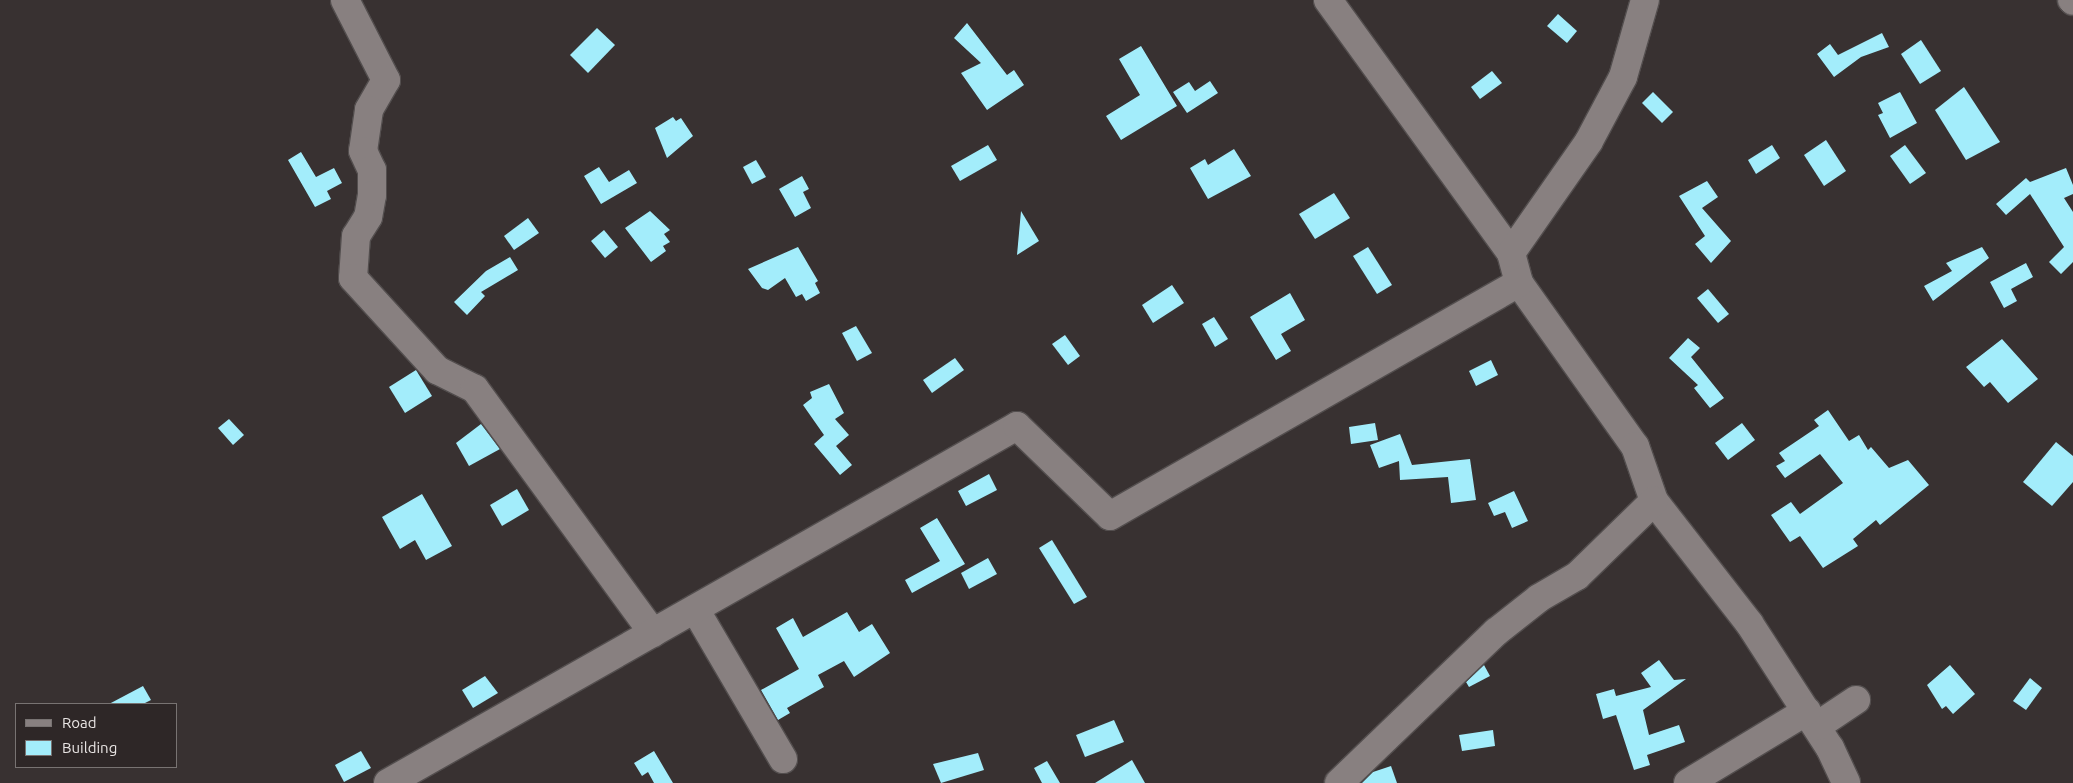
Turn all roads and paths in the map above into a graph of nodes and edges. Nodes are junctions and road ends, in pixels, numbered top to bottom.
1 (345, 0) edge
2 (1328, 0) edge
3 (1645, 0) edge
4 (1511, 253) junction
5 (1519, 283) junction
6 (1654, 501) junction
7 (695, 610) junction
8 (653, 634) junction
9 (1856, 700) dead end
10 (1812, 719) junction
11 (783, 759) dead end
12 (388, 783) edge
13 (1338, 783) edge
14 (1688, 783) edge
15 (1846, 783) edge

1 - 8 street
2 - 4 street
3 - 4 street
4 - 5 street
5 - 6 street
5 - 7 street
6 - 10 street
6 - 13 street
7 - 8 street
7 - 11 street
8 - 12 street
9 - 10 street
10 - 14 street
10 - 15 street

